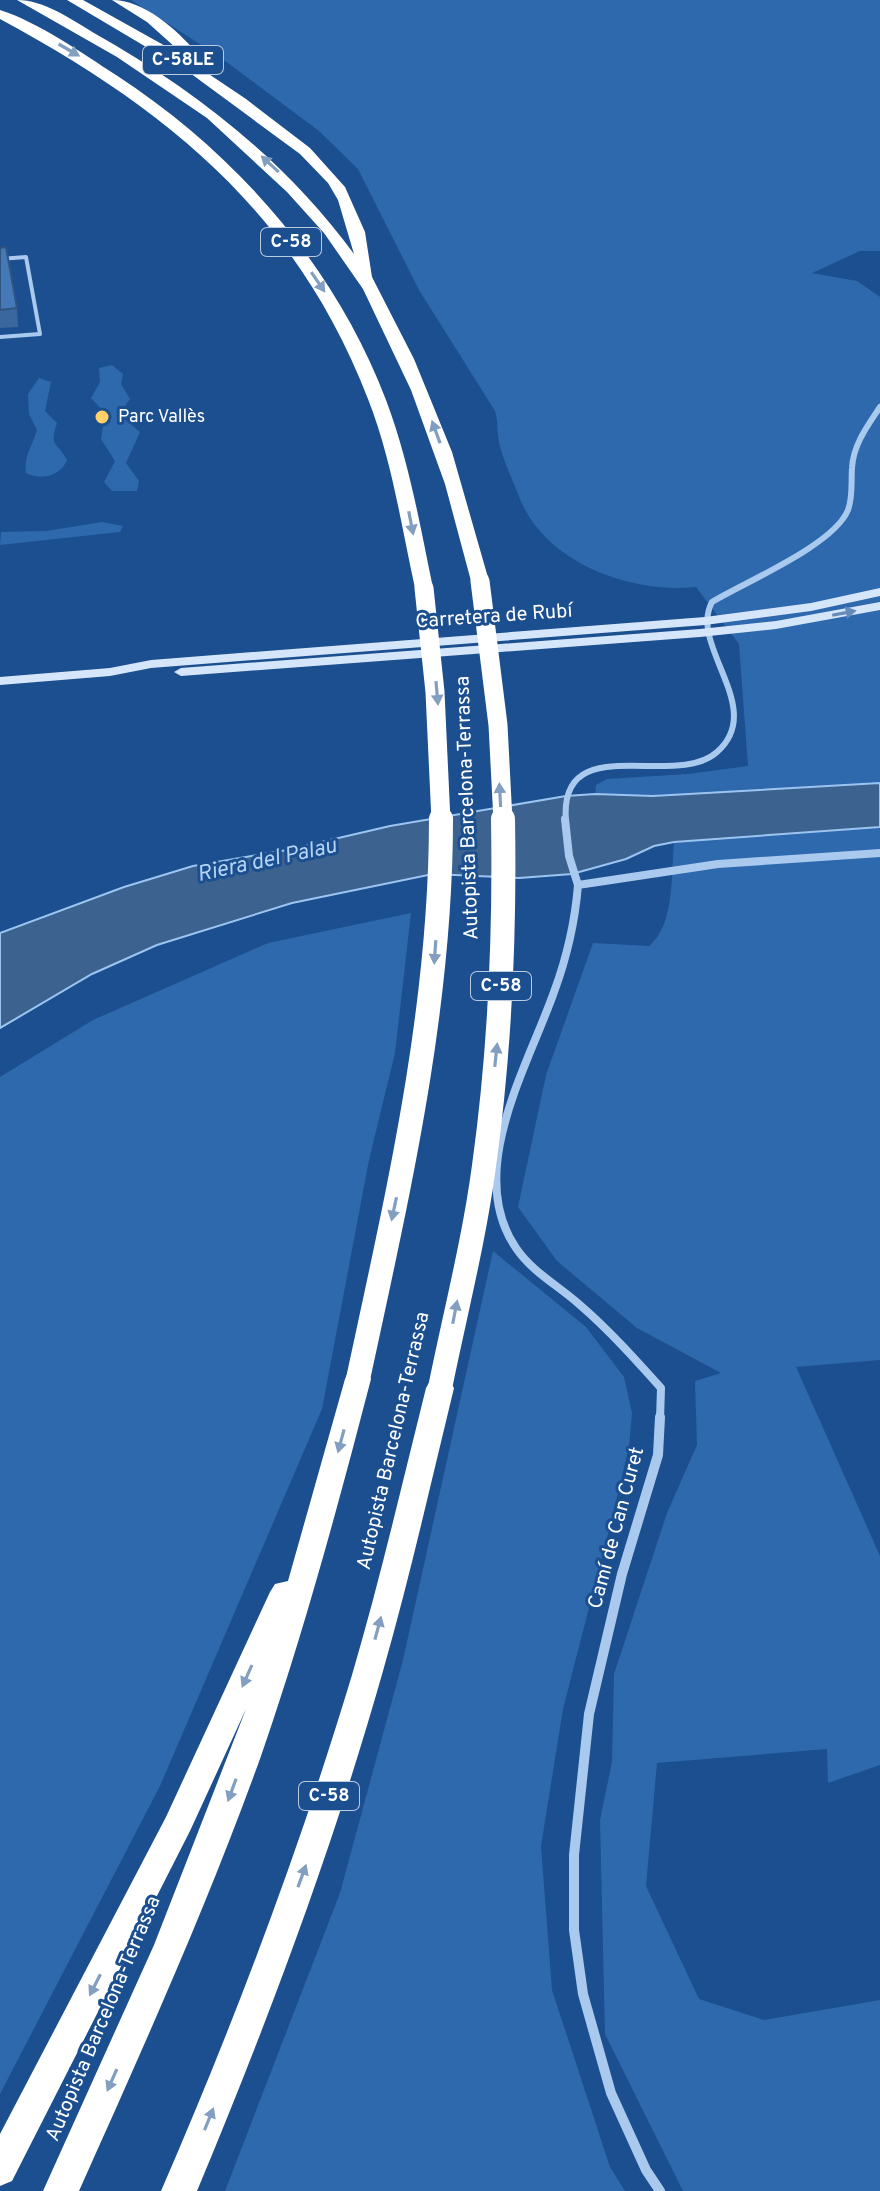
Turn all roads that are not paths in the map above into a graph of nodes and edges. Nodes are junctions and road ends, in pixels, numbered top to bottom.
1 (23, 0) edge
2 (73, 0) edge
3 (118, 0) edge
4 (0, 14) edge
5 (284, 134) junction
6 (0, 259) edge
7 (365, 278) junction
8 (0, 337) edge
9 (880, 407) edge
10 (880, 592) edge
11 (880, 606) edge
12 (708, 626) junction
13 (110, 672) junction
14 (0, 681) edge
15 (880, 853) edge
16 (578, 885) junction
17 (325, 1503) junction
18 (0, 2169) edge
19 (61, 2191) edge
20 (179, 2191) edge
21 (660, 2191) edge

7 -> 1 highway, Autopista Barcelona-Terrassa / C-58
2 - 5 highway, C-58LE
3 - 5 highway
4 -> 17 highway, Autopista Barcelona-Terrassa / C-58, bridge
5 - 7 highway, C-58LE
6 - 8 lane
20 -> 7 highway, Autopista Barcelona-Terrassa / C-58, bridge
9 - 12 street
10 - 12 main road
12 -> 11 main road, Carretera de Rubí
12 - 13 main road, Carretera de Rubí
12 - 13 main road, Carretera de Rubí
12 - 16 street
13 - 14 main road, Carretera de Rubí
15 - 16 street
16 - 21 street, Camí de Can Curet
17 -> 18 highway
17 -> 19 highway, Autopista Barcelona-Terrassa / C-58

